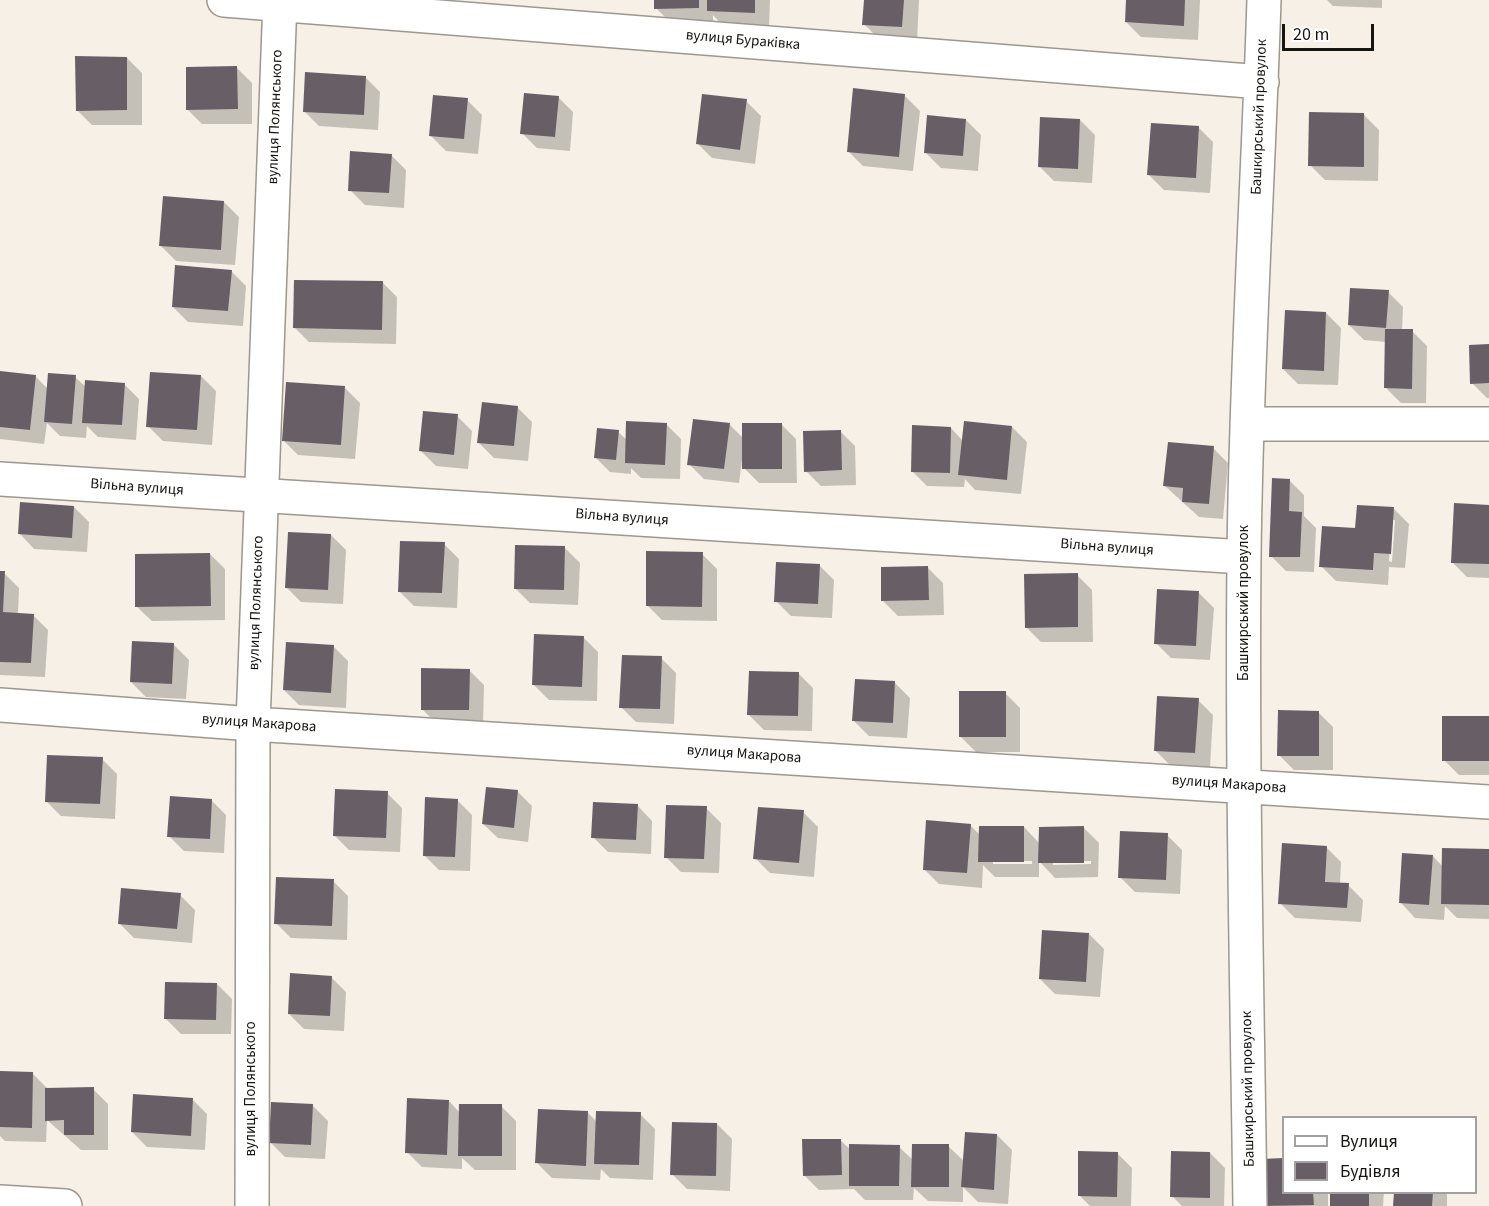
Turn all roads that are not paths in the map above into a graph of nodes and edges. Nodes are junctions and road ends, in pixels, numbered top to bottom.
1 (224, 0) edge
2 (1264, 0) edge
3 (280, 2) edge
4 (1262, 82) junction
5 (1247, 424) junction
6 (1489, 424) edge
7 (0, 479) edge
8 (261, 496) junction
9 (1244, 557) junction
10 (0, 705) edge
11 (253, 724) junction
12 (1245, 786) junction
13 (1489, 802) edge
14 (0, 1202) edge
15 (65, 1206) edge
16 (252, 1206) edge
17 (1250, 1206) edge

1 - 3 street, вулиця Бураківка
2 - 4 street, Башкирський провулок
3 - 4 street, вулиця Бураківка
3 - 8 street, вулиця Полянського
4 - 5 street, Башкирський провулок
5 - 6 street
5 - 9 street, Башкирський провулок
7 - 8 street, Вільна вулиця
8 - 9 street, Вільна вулиця
8 - 11 street, вулиця Полянського
9 - 12 street, Башкирський провулок
10 - 11 street, вулиця Макарова
11 - 12 street, вулиця Макарова
11 - 16 street, вулиця Полянського
12 - 13 street, вулиця Макарова
12 - 17 street, Башкирський провулок
14 - 15 street

